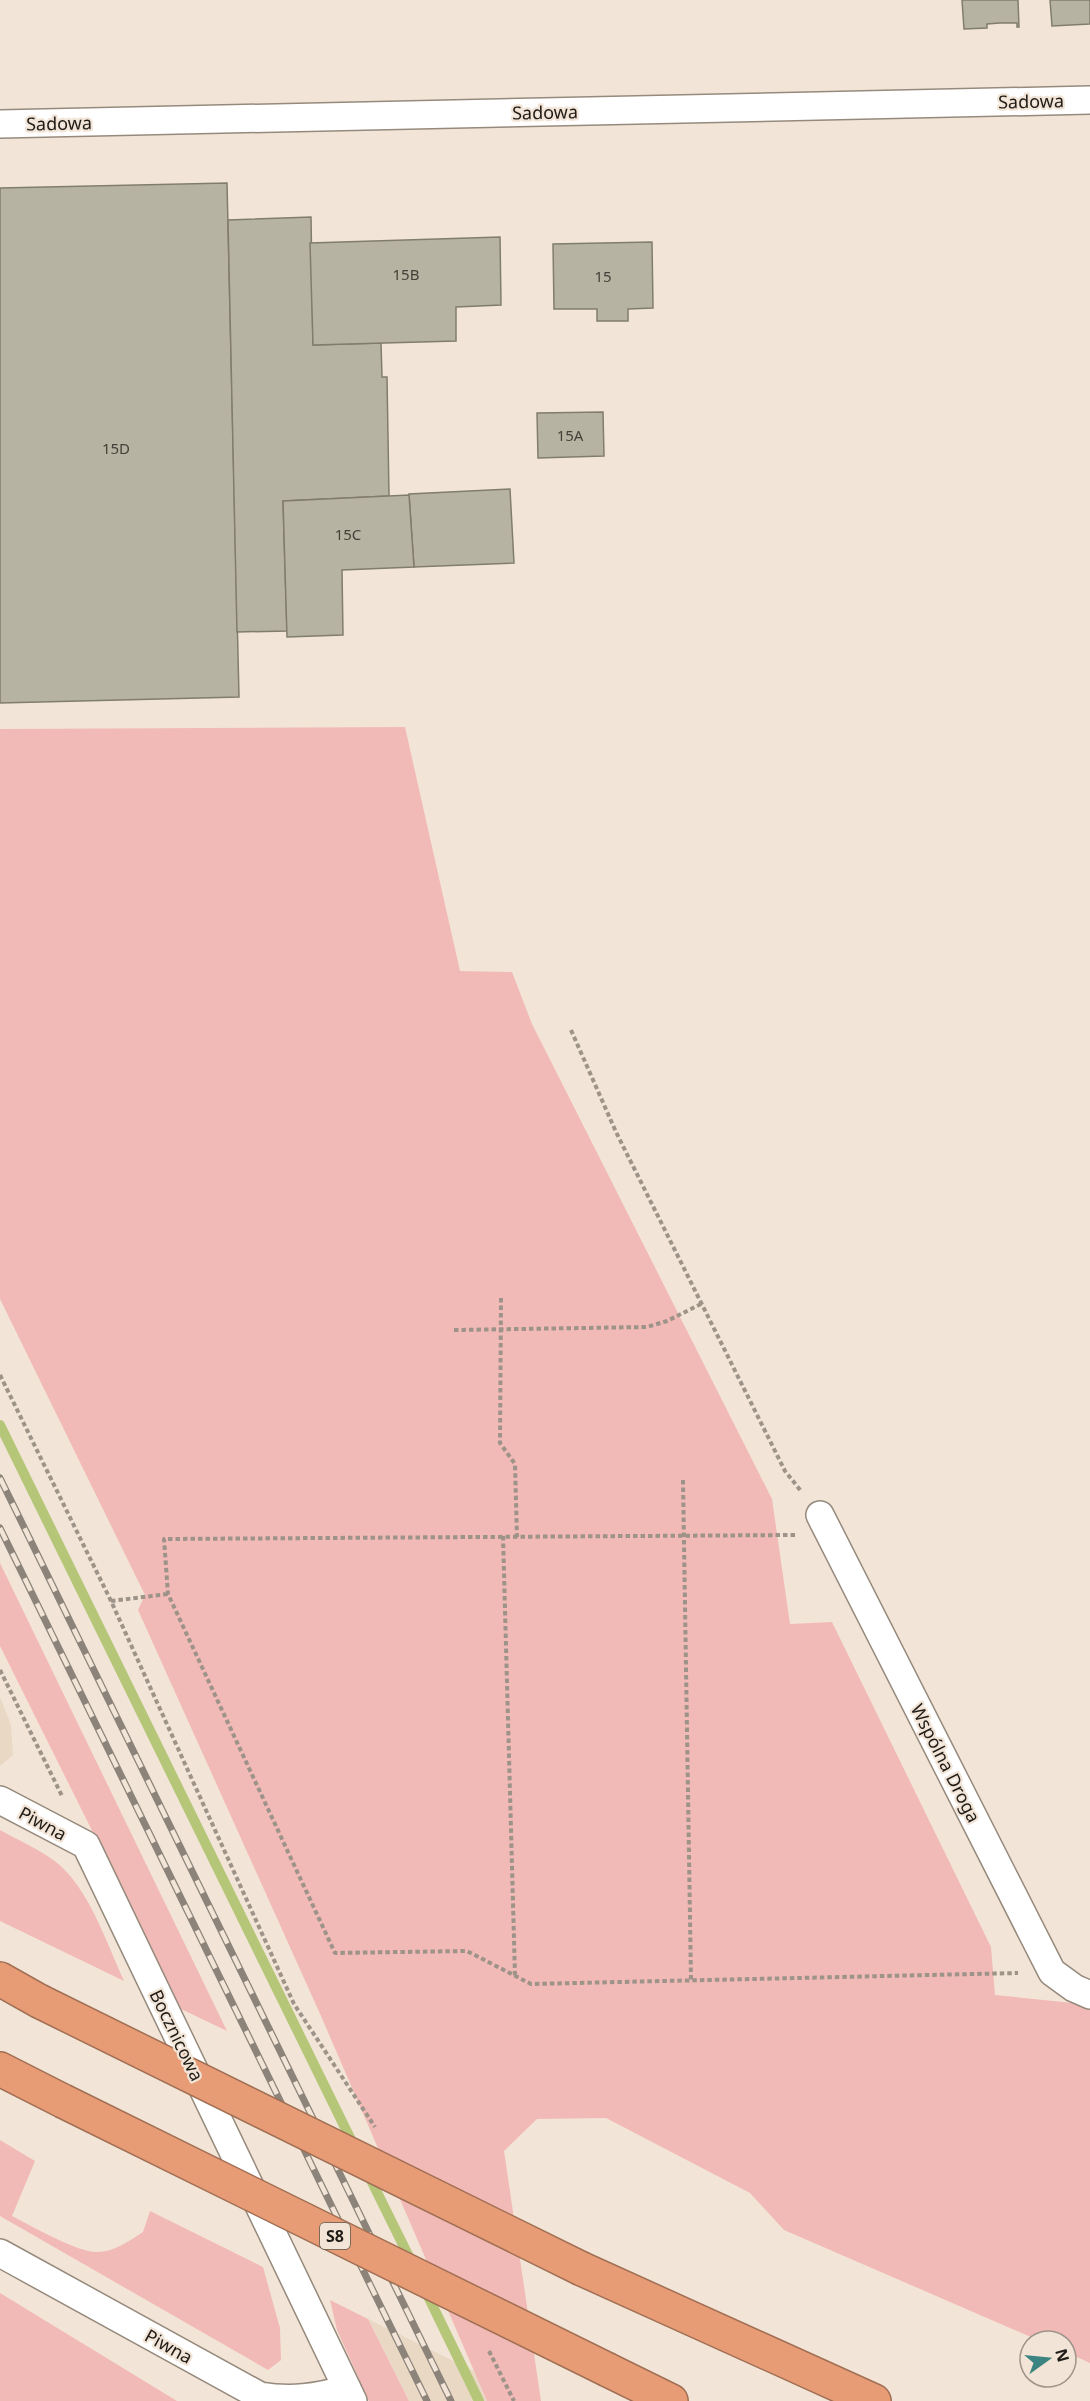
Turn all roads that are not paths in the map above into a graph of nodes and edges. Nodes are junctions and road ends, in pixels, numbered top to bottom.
1 (1090, 100) edge
2 (0, 124) edge
3 (825, 1525) road end
4 (0, 1800) edge
5 (86, 1845) joint
6 (0, 1979) edge
7 (1090, 1995) edge
8 (0, 2069) edge
9 (0, 2253) edge
10 (350, 2395) edge
11 (671, 2401) edge
12 (874, 2401) edge

1 - 2 street, Sadowa
3 - 7 street, Wspólna Droga
4 - 5 street, Piwna
5 - 10 street, Bocznicowa
6 - 12 highway, bridge
8 - 11 highway, S8, bridge
9 - 10 street, Piwna

